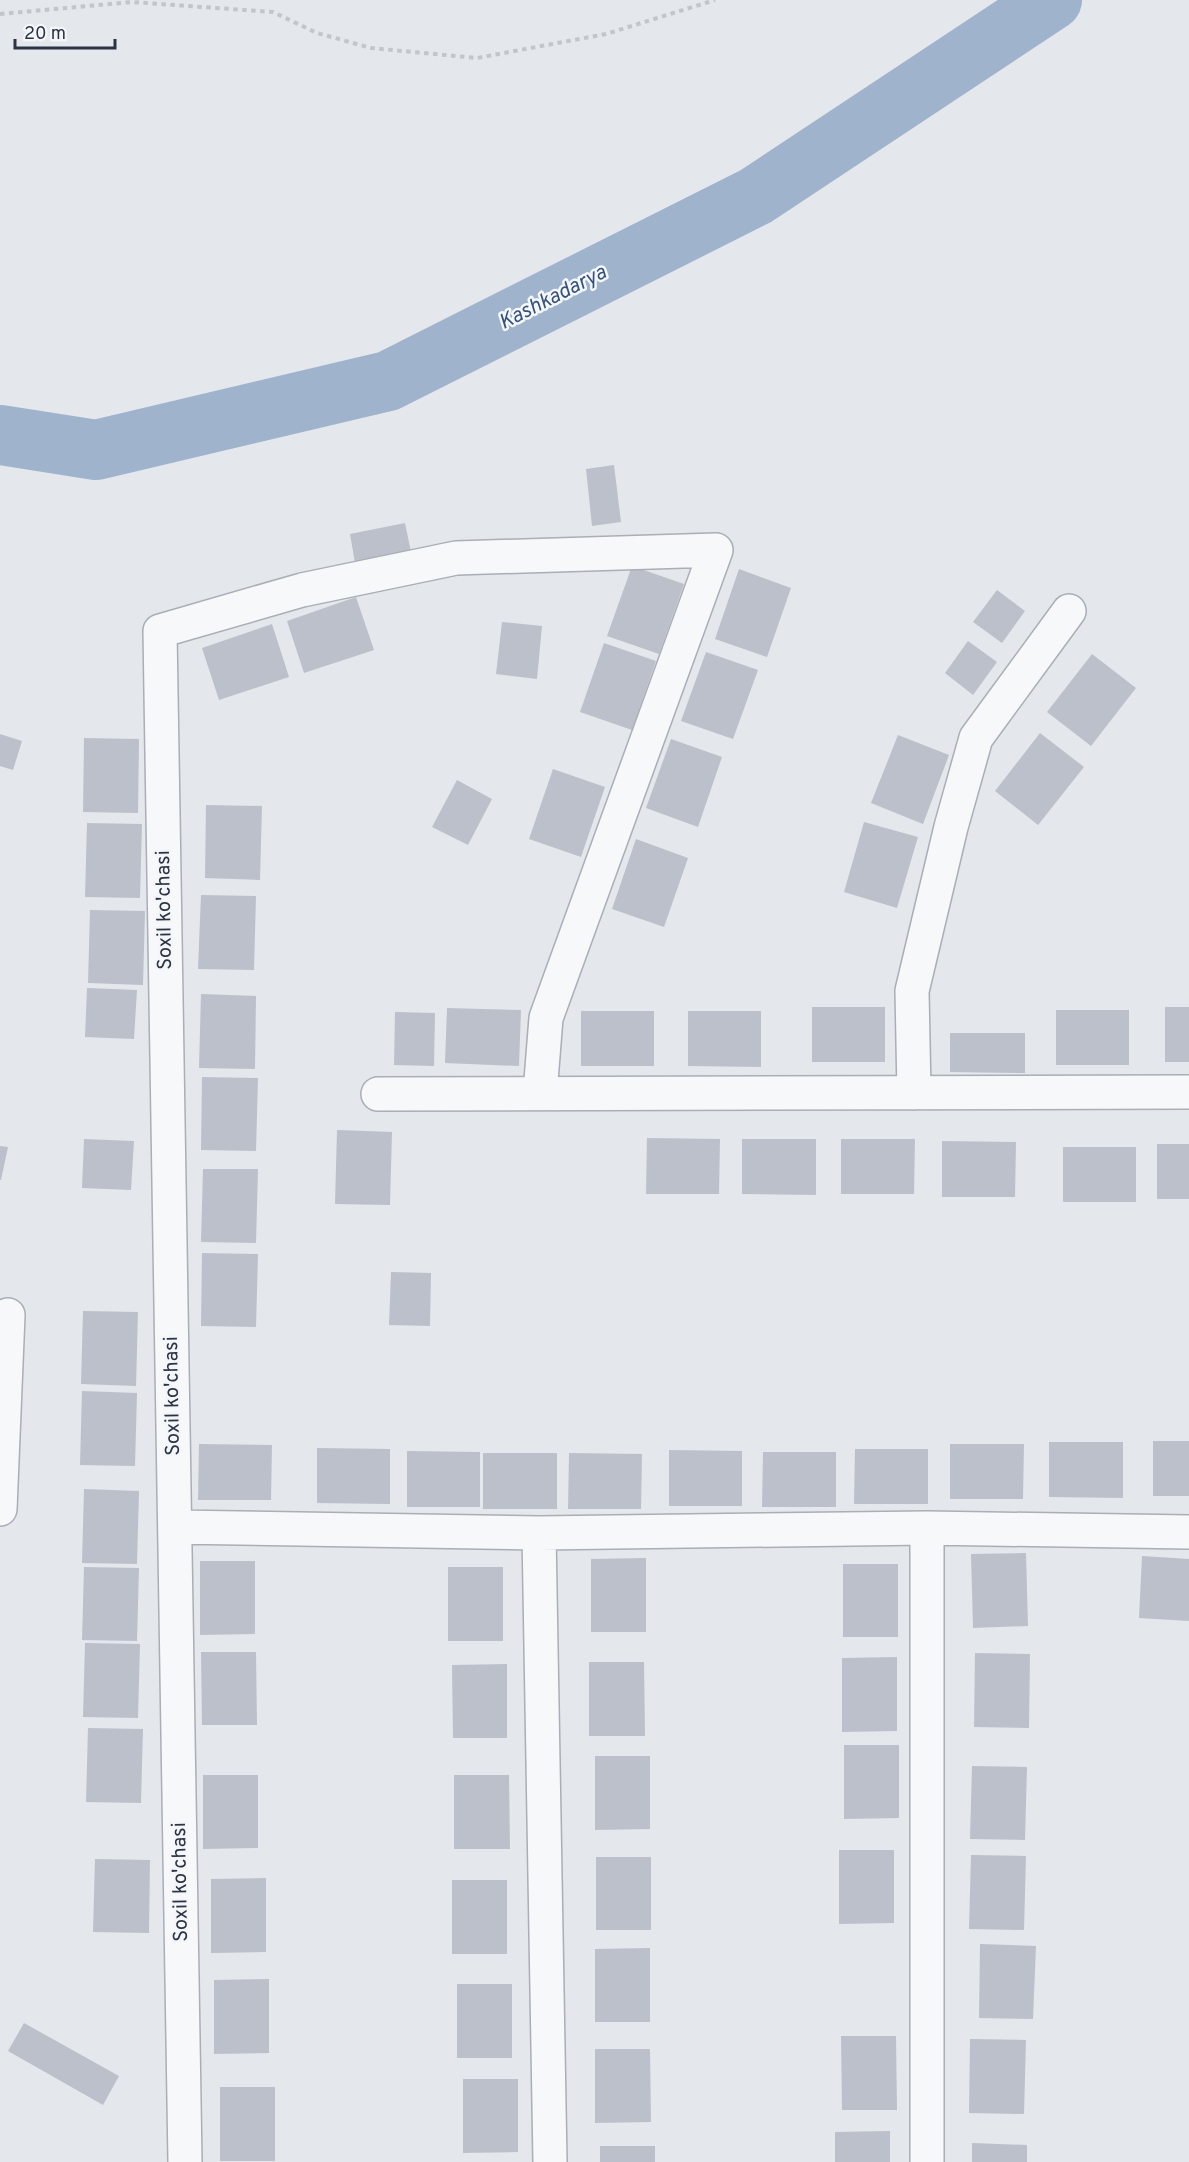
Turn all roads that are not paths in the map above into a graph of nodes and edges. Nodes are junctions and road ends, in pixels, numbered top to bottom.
1 (1069, 611) dead end
2 (1189, 1092) edge
3 (540, 1093) junction
4 (914, 1093) junction
5 (378, 1094) dead end
6 (8, 1314) dead end
7 (0, 1509) edge
8 (175, 1527) junction
9 (927, 1528) junction
10 (1189, 1532) edge
11 (539, 1533) junction
12 (185, 2162) edge
13 (550, 2162) edge
14 (927, 2162) edge

1 - 4 street
2 - 4 street
3 - 4 street
3 - 5 street
3 - 8 street, Soxil ko'chasi
6 - 7 street
8 - 11 street
8 - 12 street, Soxil ko'chasi
9 - 10 street
9 - 11 street
9 - 14 street
11 - 13 street

